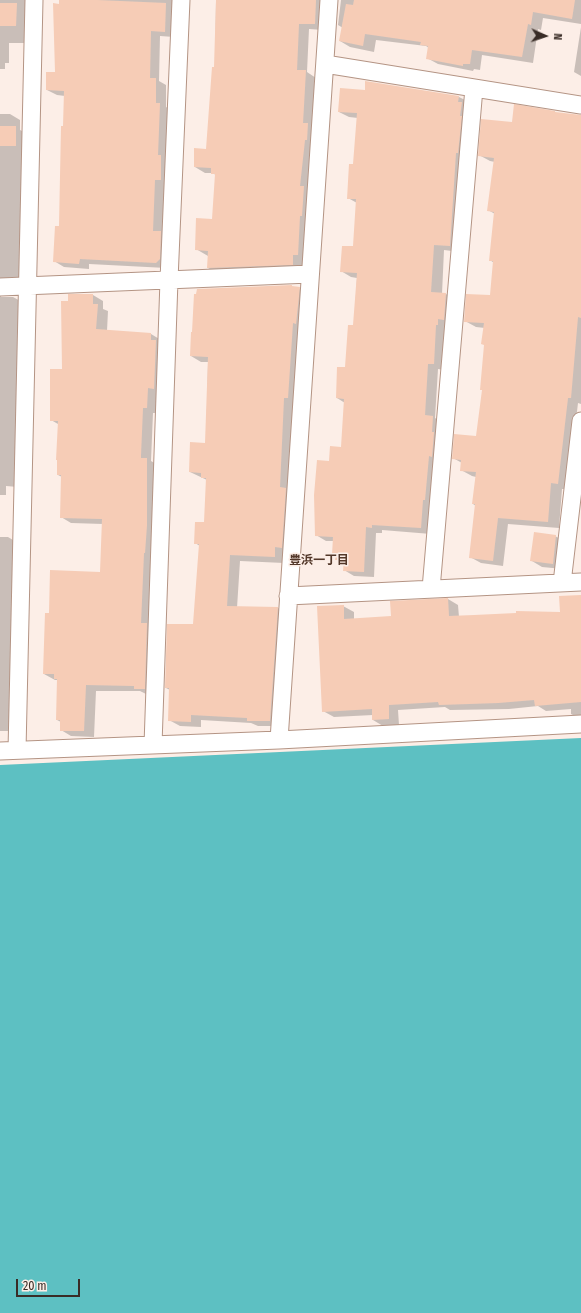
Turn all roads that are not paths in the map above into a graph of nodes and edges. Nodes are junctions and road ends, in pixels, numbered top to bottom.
1 (34, 0) edge
2 (182, 0) edge
3 (329, 0) edge
4 (325, 64) junction
5 (474, 88) junction
6 (581, 105) edge
7 (310, 274) junction
8 (169, 280) junction
9 (27, 286) junction
10 (0, 287) edge
11 (581, 421) edge
12 (581, 582) edge
13 (562, 583) junction
14 (431, 589) junction
15 (288, 596) junction
16 (581, 724) edge
17 (278, 740) junction
18 (152, 744) junction
19 (17, 750) junction
20 (0, 751) edge

1 - 9 street
2 - 8 street
3 - 4 street
4 - 5 street
4 - 7 street
5 - 6 street
5 - 14 street
7 - 8 street
7 - 15 street
8 - 9 street
8 - 18 street
9 - 10 street
9 - 19 street
11 - 13 street
12 - 13 street
13 - 14 street
14 - 15 street
15 - 17 street
16 - 17 street
17 - 18 street
18 - 19 street
19 - 20 street

